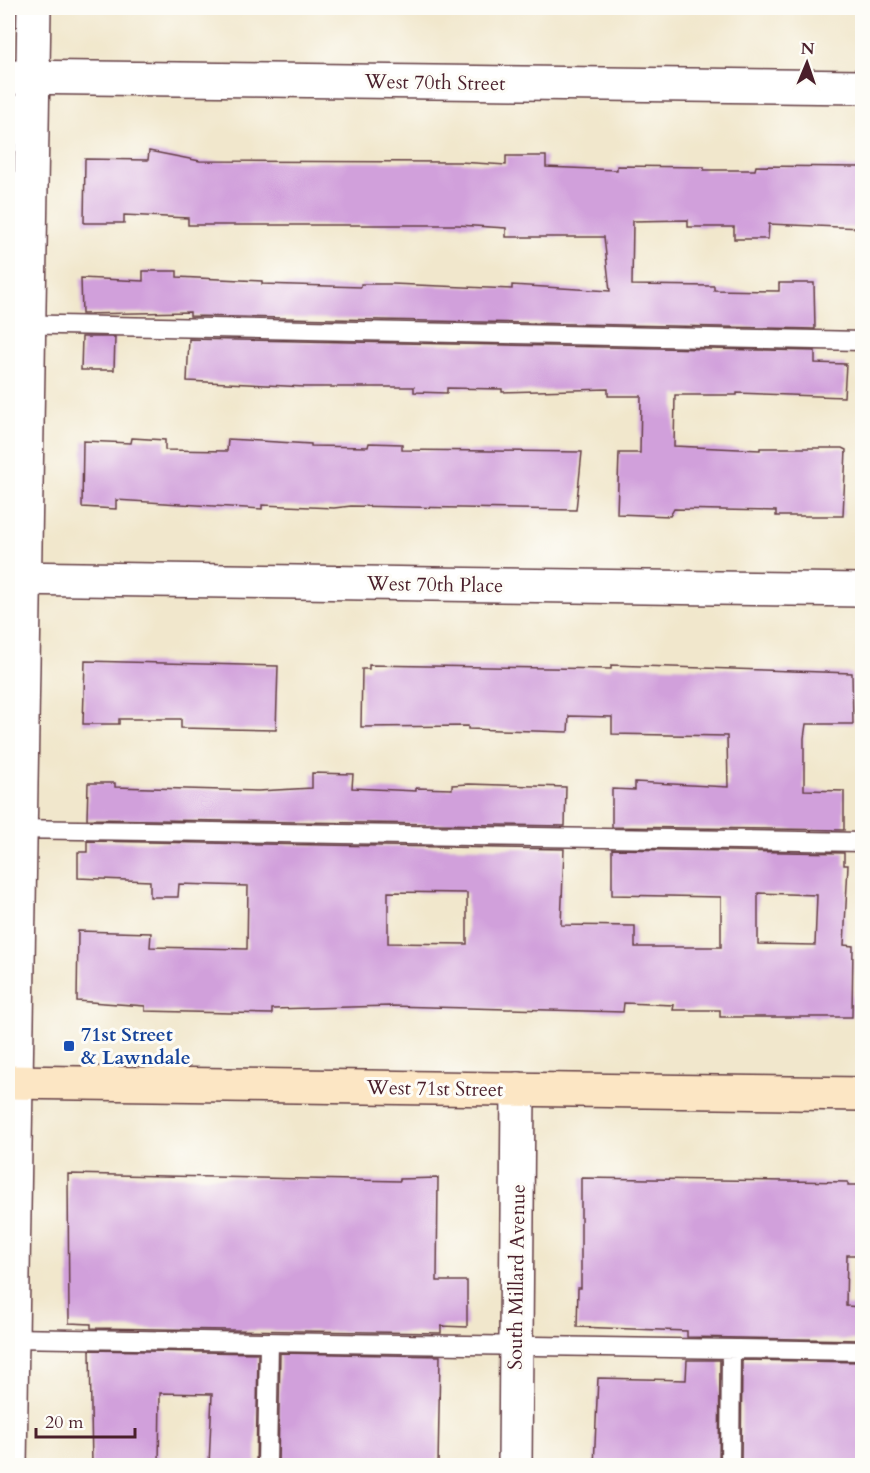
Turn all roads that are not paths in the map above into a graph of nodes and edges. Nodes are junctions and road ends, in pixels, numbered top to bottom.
1 (34, 8) edge
2 (20, 77) edge
3 (862, 87) edge
4 (18, 325) edge
5 (862, 341) edge
6 (16, 578) edge
7 (862, 590) edge
8 (14, 829) edge
9 (862, 842) edge
10 (12, 1082) edge
11 (518, 1089) junction
12 (862, 1094) edge
13 (10, 1338) edge
14 (268, 1342) junction
15 (516, 1346) junction
16 (731, 1350) junction
17 (862, 1351) edge
18 (10, 1466) edge
19 (267, 1466) edge
20 (515, 1466) edge
21 (730, 1466) edge

1 - 2 street
2 - 3 street, West 70th Street
2 - 4 street
4 - 5 lane
4 - 6 street
6 - 7 street, West 70th Place
6 - 8 street
8 - 9 lane
8 - 10 street
10 - 11 main road, West 71st Street
10 - 13 street
11 - 12 main road, West 71st Street
11 - 15 street, South Millard Avenue
13 - 14 lane
13 - 18 street
14 - 15 lane
14 - 19 lane
15 - 16 lane
15 - 20 street, South Millard Avenue
16 - 17 lane
16 - 21 lane

